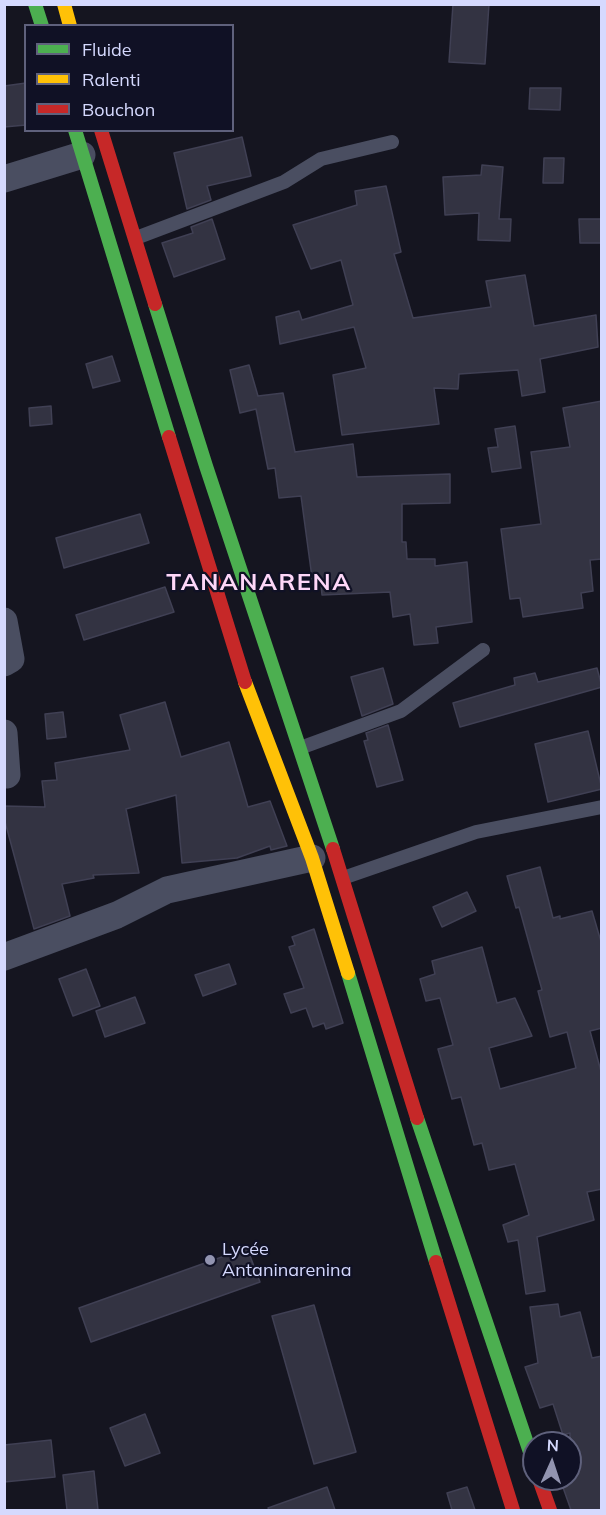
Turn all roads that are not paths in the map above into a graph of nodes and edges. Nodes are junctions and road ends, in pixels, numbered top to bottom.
1 (35, 4) edge
2 (64, 4) edge
3 (41, 24) edge
4 (69, 24) edge
5 (102, 132) edge
6 (392, 142) dead end
7 (78, 143) edge
8 (4, 179) edge
9 (120, 191) junction
10 (96, 199) junction
11 (136, 238) junction
12 (206, 466) junction
13 (181, 474) junction
14 (4, 621) edge
15 (483, 650) dead end
16 (4, 663) edge
17 (257, 669) junction
18 (4, 733) edge
19 (300, 748) junction
20 (4, 775) edge
21 (602, 807) edge
22 (324, 872) junction
23 (4, 957) edge
24 (408, 1126) junction
25 (522, 1432) edge
26 (543, 1491) edge
27 (513, 1510) edge
28 (550, 1510) edge

1 - 3 street
2 - 4 street
5 - 9 street
6 - 11 lane
7 - 8 street
7 - 10 street
9 - 10 street
9 - 11 street
10 - 13 street
11 - 12 street
12 - 13 street
12 - 17 street
13 - 17 street
14 - 16 street
15 - 19 lane
17 - 19 street
17 - 22 street
18 - 20 street
19 - 22 street
21 - 22 lane
22 - 23 street
22 - 24 street
22 - 24 street
24 - 25 street
24 - 27 street
26 - 28 street

